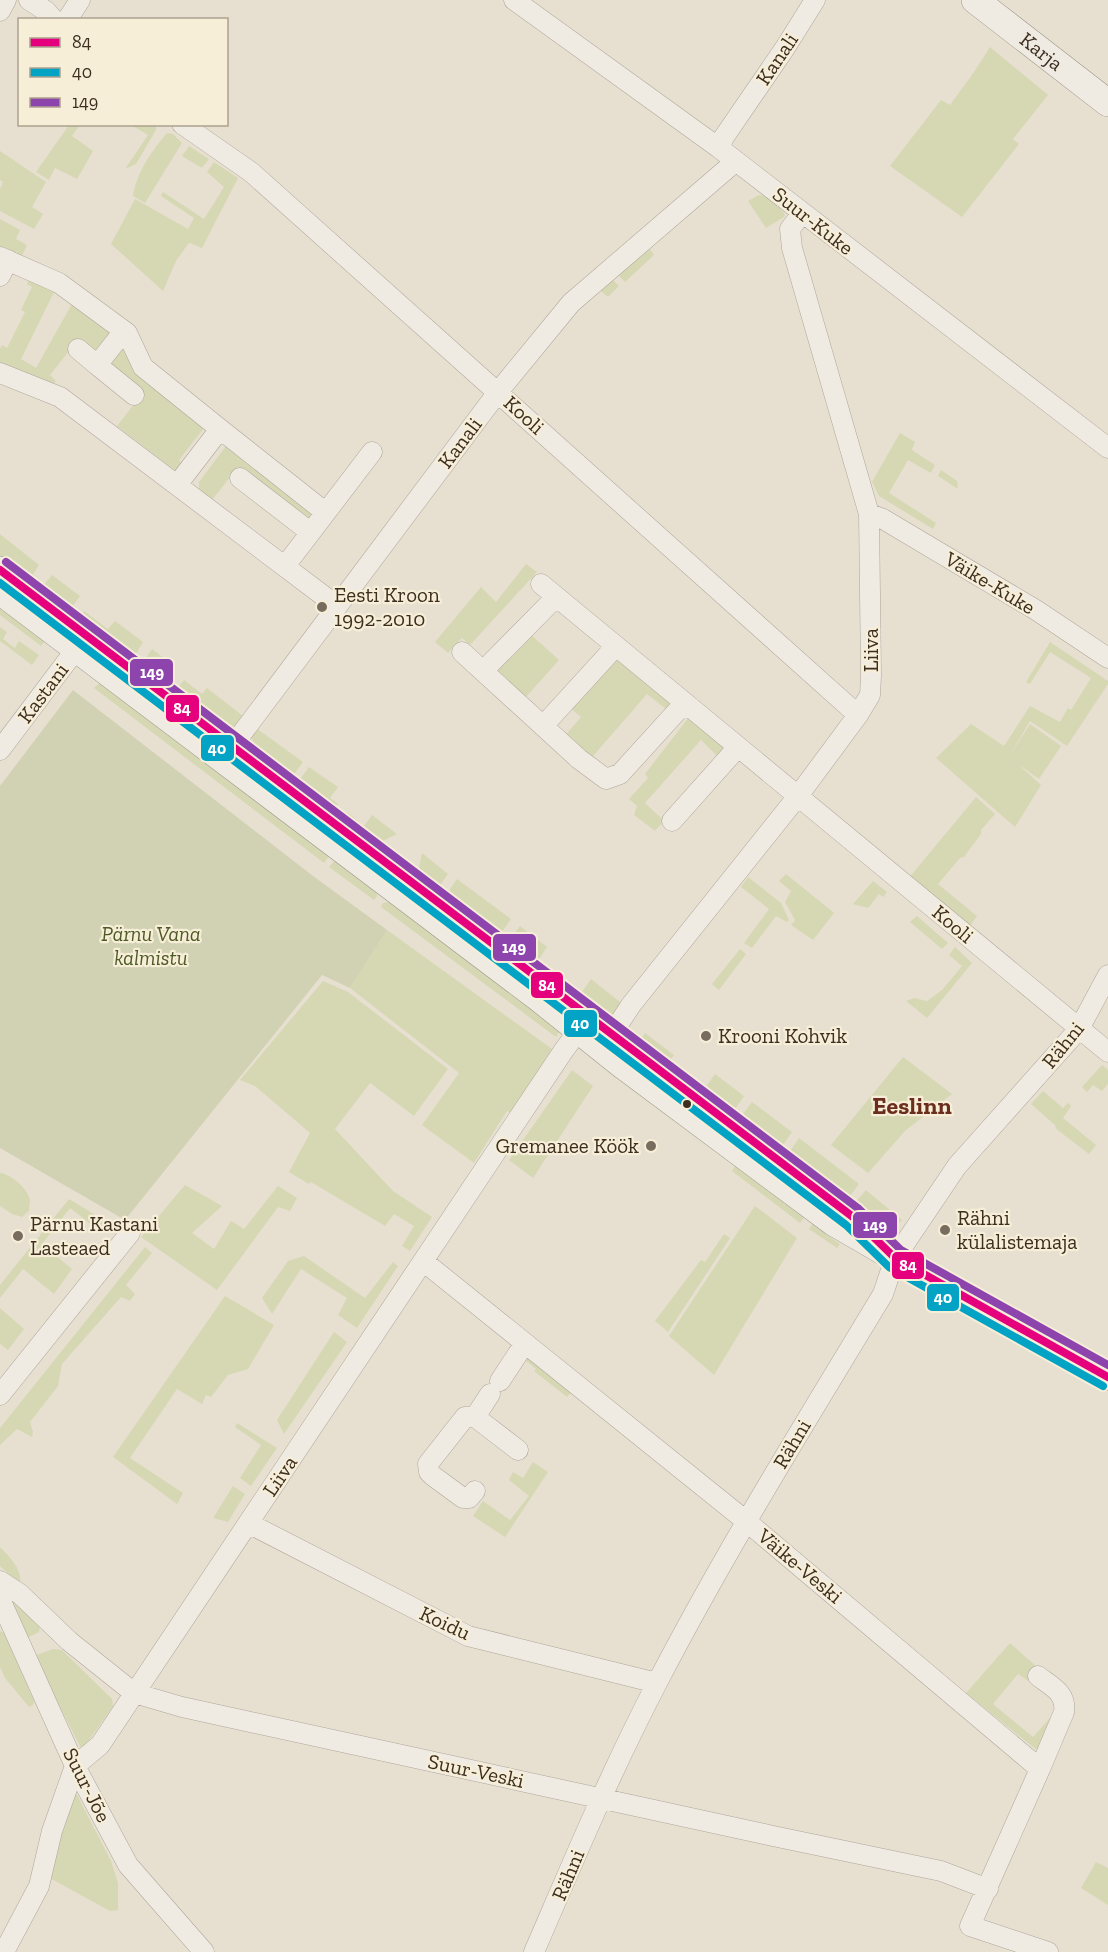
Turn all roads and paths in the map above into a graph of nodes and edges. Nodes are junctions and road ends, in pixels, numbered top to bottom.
1 (6, 0) edge
2 (29, 0) edge
3 (80, 0) edge
4 (514, 0) edge
5 (815, 0) edge
6 (975, 0) edge
7 (0, 11) edge
8 (52, 18) edge
9 (68, 18) edge
10 (1108, 103) edge
11 (185, 126) edge
12 (719, 148) junction
13 (736, 161) junction
14 (802, 213) junction
15 (3, 264) edge
16 (124, 331) junction
17 (78, 349) dead end
18 (98, 365) junction
19 (0, 373) edge
20 (498, 392) junction
21 (134, 395) dead end
22 (220, 429) junction
23 (1104, 437) edge
24 (372, 452) dead end
25 (240, 478) dead end
26 (177, 485) junction
27 (325, 512) junction
28 (869, 514) junction
29 (310, 532) junction
30 (285, 566) junction
31 (0, 570) edge
32 (541, 584) dead end
33 (0, 591) edge
34 (556, 597) junction
35 (337, 606) junction
36 (81, 642) junction
37 (616, 646) junction
38 (462, 652) dead end
39 (1108, 658) edge
40 (483, 671) junction
41 (689, 706) junction
42 (858, 715) junction
43 (543, 726) junction
44 (738, 747) junction
45 (0, 750) edge
46 (228, 753) junction
47 (798, 796) junction
48 (672, 821) dead end
49 (1108, 975) edge
50 (1079, 1029) junction
51 (598, 1033) junction
52 (1108, 1052) edge
53 (130, 1233) dead end
54 (895, 1258) junction
55 (423, 1261) junction
56 (525, 1343) junction
57 (1108, 1377) edge
58 (0, 1395) edge
59 (475, 1417) junction
60 (518, 1449) dead end
61 (475, 1491) dead end
62 (746, 1521) junction
63 (248, 1522) junction
64 (0, 1581) edge
65 (0, 1599) edge
66 (1038, 1676) dead end
67 (657, 1683) junction
68 (134, 1693) junction
69 (75, 1766) junction
70 (1040, 1769) junction
71 (601, 1798) junction
72 (988, 1889) junction
73 (4, 1952) edge
74 (204, 1952) edge
75 (534, 1952) edge
76 (1048, 1952) edge

1 - 7 street
2 - 8 street
3 - 9 street
4 - 12 street, Suur-Kuke
5 - 12 street, Kanali
6 - 10 main road, Karja
11 - 20 street, Kooli
12 - 13 street, Suur-Kuke
13 - 14 street, Suur-Kuke
13 - 20 street, Kanali
14 - 23 street, Suur-Kuke
14 - 28 street, Liiva
15 - 16 street
16 - 18 street
16 - 22 street
17 - 18 street
18 - 21 street
19 - 26 street
20 - 35 street, Kanali
20 - 42 street, Kooli
22 - 26 street
22 - 27 street
24 - 27 street
25 - 29 street
26 - 30 street
27 - 29 street
28 - 39 street, Väike-Kuke
28 - 42 street, Liiva
29 - 30 street
30 - 35 street
31 - 36 main road
32 - 34 street, Kooli
33 - 36 main road
34 - 37 street, Kooli
34 - 40 street
35 - 46 street, Kanali
36 - 45 street, Kastani
36 - 46 main road
37 - 41 street, Kooli
37 - 43 street
38 - 40 street
40 - 43 street
41 - 43 street
41 - 44 street, Kooli
42 - 47 street, Liiva
44 - 47 street, Kooli
44 - 48 street
46 - 51 main road
47 - 50 street, Kooli
47 - 51 street, Liiva
49 - 50 street, Rähni
50 - 52 street, Kooli
50 - 54 street, Rähni
51 - 54 main road
51 - 55 street, Liiva
53 - 58 street
54 - 57 main road
54 - 62 street, Rähni
55 - 56 street, Väike-Veski
55 - 63 street, Liiva
56 - 59 street
56 - 62 street, Väike-Veski
59 - 60 street
59 - 61 street
62 - 67 street, Rähni
62 - 70 street, Väike-Veski
63 - 67 street, Koidu
63 - 68 street, Liiva
64 - 68 street, Suur-Veski
65 - 69 street, Suur-Jõe
66 - 70 street
67 - 71 street, Rähni
68 - 69 street, Liiva
68 - 71 street, Suur-Veski
69 - 73 street
69 - 74 street, Suur-Jõe
70 - 72 street
71 - 72 street, Suur-Veski
71 - 75 street, Rähni
72 - 76 street

